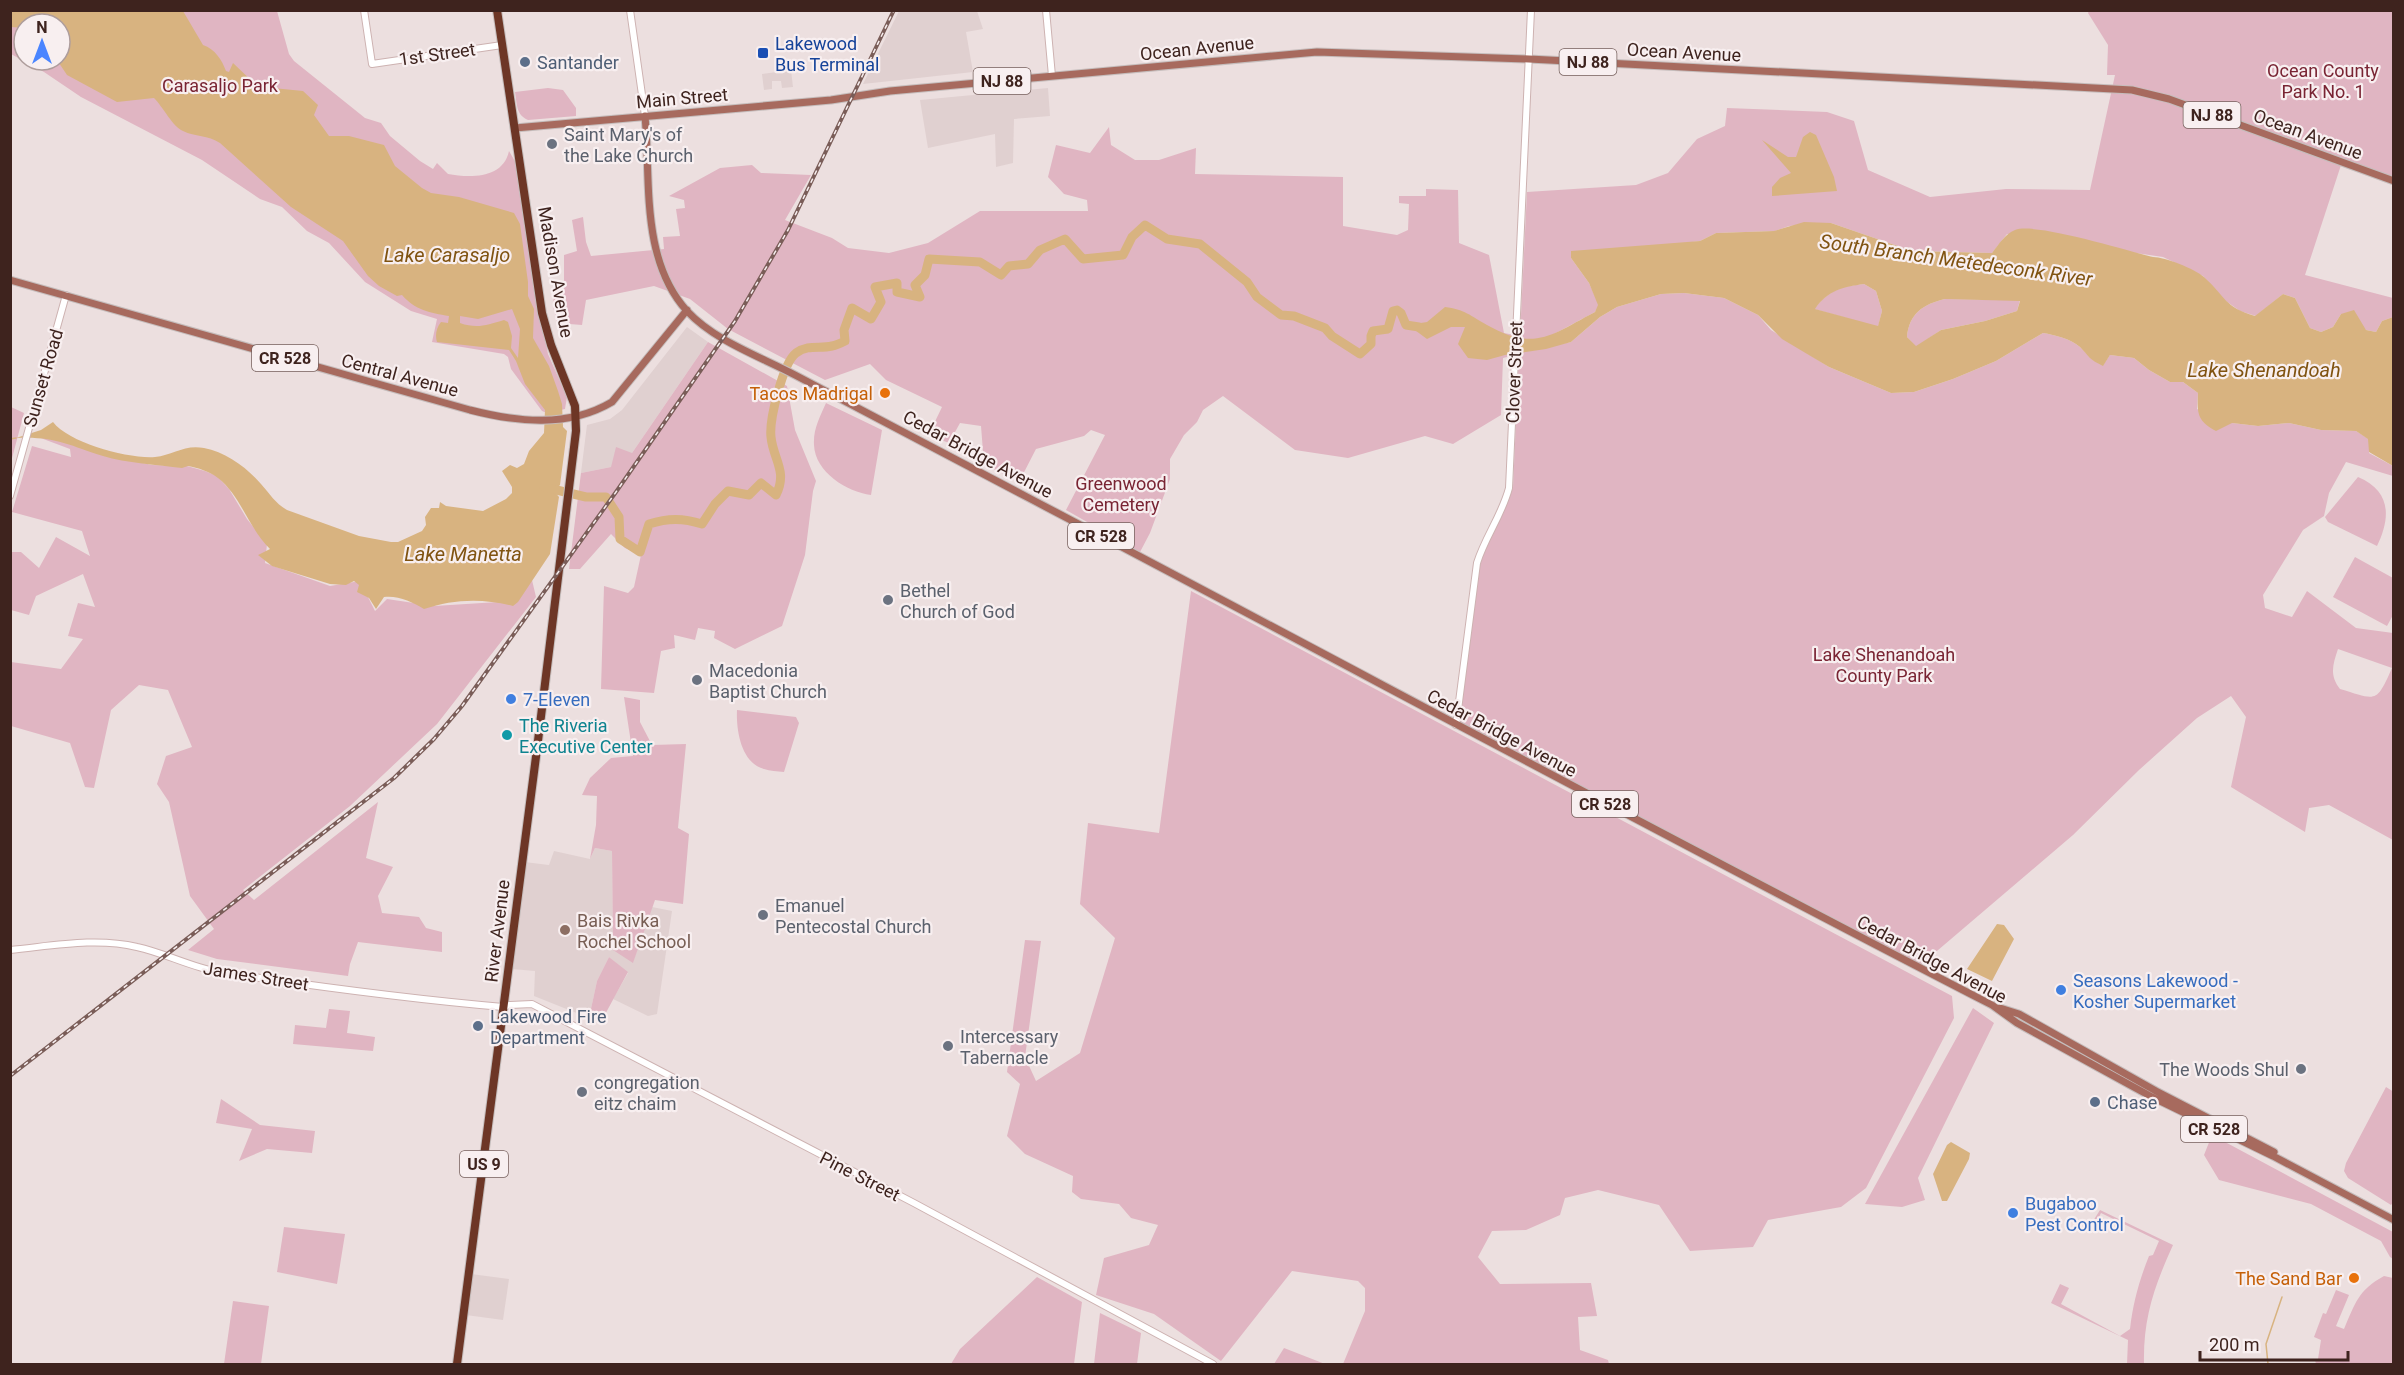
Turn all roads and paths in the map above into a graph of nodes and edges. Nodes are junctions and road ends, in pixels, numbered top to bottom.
1 (364, 10) edge
2 (497, 10) edge
3 (630, 10) edge
4 (1046, 10) edge
5 (1531, 10) edge
6 (502, 45) junction
7 (1529, 59) junction
8 (1052, 76) junction
9 (852, 98) joint
10 (645, 116) junction
11 (515, 128) junction
12 (2394, 181) edge
13 (10, 280) edge
14 (66, 295) junction
15 (687, 310) junction
16 (575, 417) junction
17 (10, 496) edge
18 (559, 573) joint
19 (1456, 725) junction
20 (10, 950) edge
21 (503, 1007) junction
22 (2394, 1220) edge
23 (457, 1365) edge
24 (1213, 1365) edge

1 - 6 street, 1st Street
2 - 6 highway, Madison Avenue / US 9
3 - 10 street
4 - 8 street
5 - 7 street, Clover Street
6 - 11 highway, Madison Avenue / US 9
7 - 8 main road, Ocean Avenue / NJ 88
7 - 12 main road, Ocean Avenue / NJ 88
7 - 19 street, Clover Street
8 - 9 main road, Ocean Avenue / NJ 88
9 - 10 main road, Main Street / NJ 88
10 - 11 main road, Main Street / NJ 88
10 - 15 main road
11 - 16 highway, Madison Avenue / US 9
13 - 14 main road, Central Avenue / CR 528
14 - 16 main road, Central Avenue / CR 528
14 - 17 street, Sunset Road
15 - 16 main road, CR 528
15 - 19 main road, Cedar Bridge Avenue / CR 528
16 - 18 highway, Madison Avenue / US 9
18 - 21 highway, River Avenue / US 9
19 - 22 main road, Cedar Bridge Avenue / CR 528
20 - 21 street, James Street
21 - 23 highway, River Avenue / US 9
21 - 24 street, Pine Street

